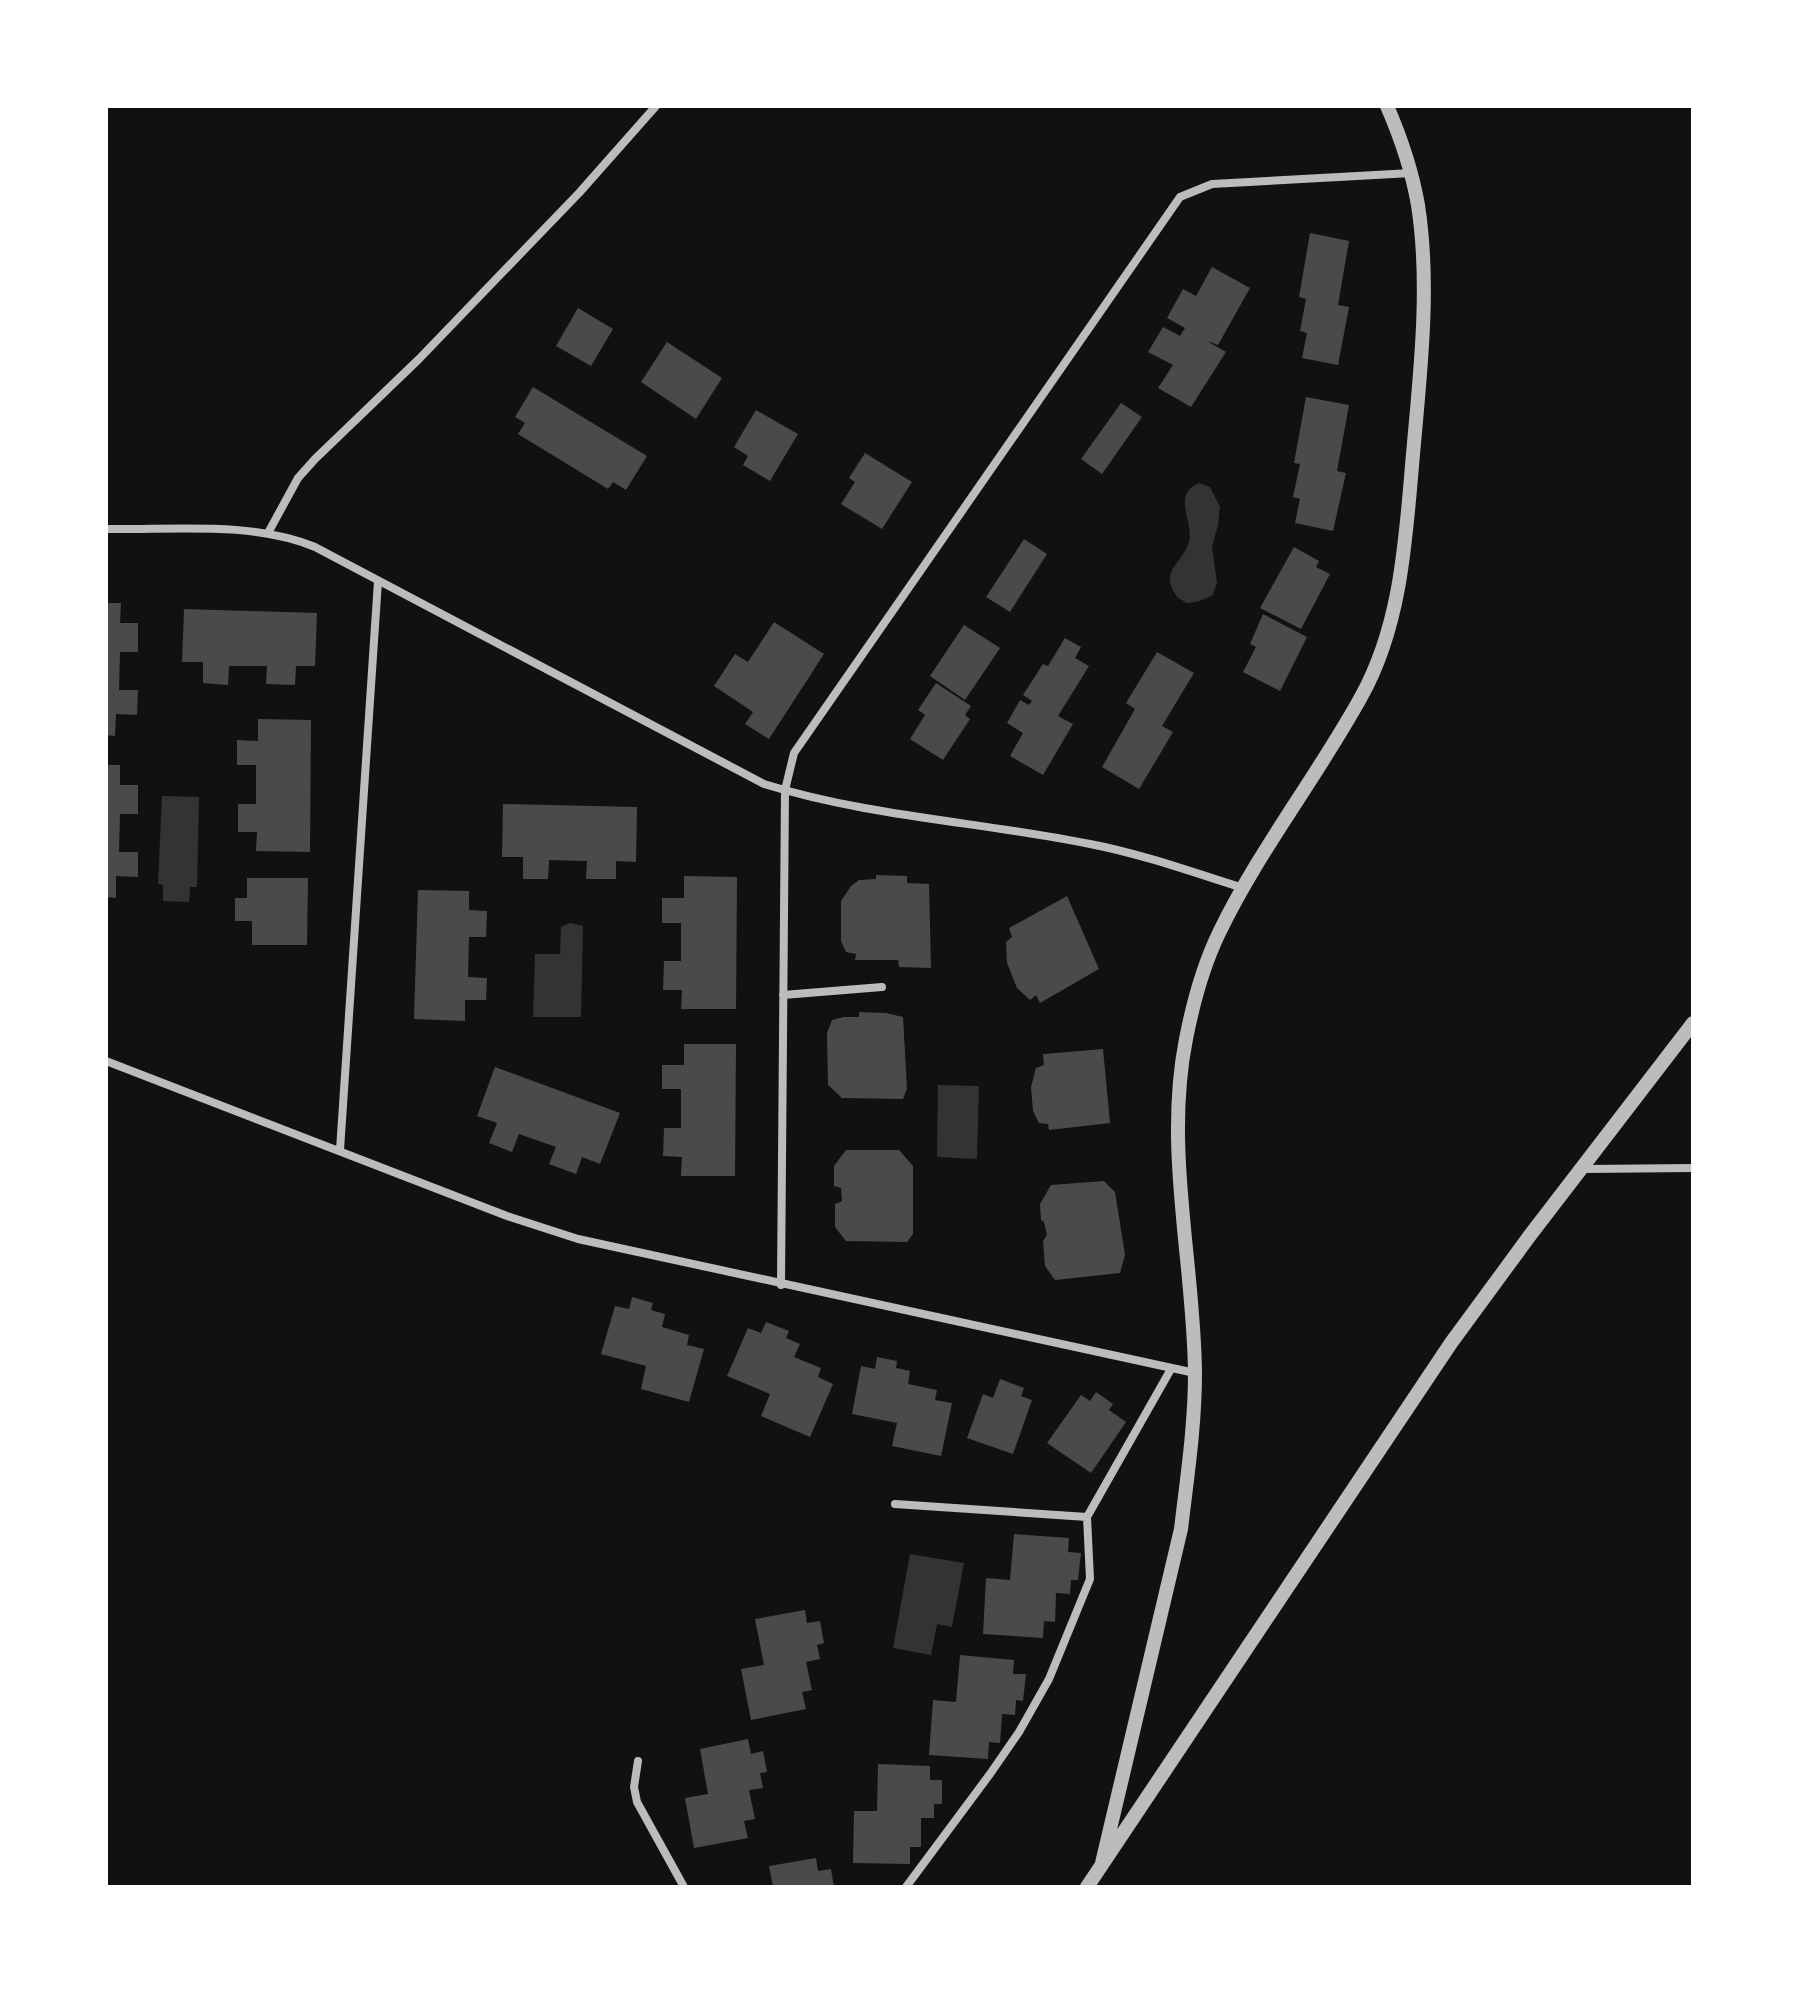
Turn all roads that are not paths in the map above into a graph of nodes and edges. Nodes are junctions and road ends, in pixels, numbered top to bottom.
1 (656, 106) edge
2 (1387, 106) edge
3 (1412, 173) junction
4 (106, 529) edge
5 (268, 533) junction
6 (378, 581) junction
7 (785, 790) junction
8 (1243, 888) junction
9 (882, 987) dead end
10 (783, 995) junction
11 (1693, 1023) edge
12 (106, 1061) edge
13 (340, 1150) junction
14 (1693, 1168) edge
15 (1581, 1169) junction
16 (781, 1285) junction
17 (1171, 1369) junction
18 (1195, 1373) junction
19 (895, 1504) dead end
20 (1087, 1517) junction
21 (638, 1761) dead end
22 (1102, 1863) junction
23 (684, 1887) edge
24 (906, 1887) edge
25 (1087, 1887) edge

1 - 5 street
2 - 3 street
3 - 7 street
3 - 8 street
4 - 5 street
5 - 6 street
6 - 7 street
6 - 13 street
7 - 8 street
7 - 10 street
8 - 18 street
9 - 10 street
10 - 16 street
11 - 15 street
12 - 13 street
13 - 16 street
14 - 15 street
15 - 22 street
16 - 17 street
17 - 18 street
17 - 20 street
18 - 22 street
19 - 20 street
20 - 24 street
21 - 23 street
22 - 25 street

